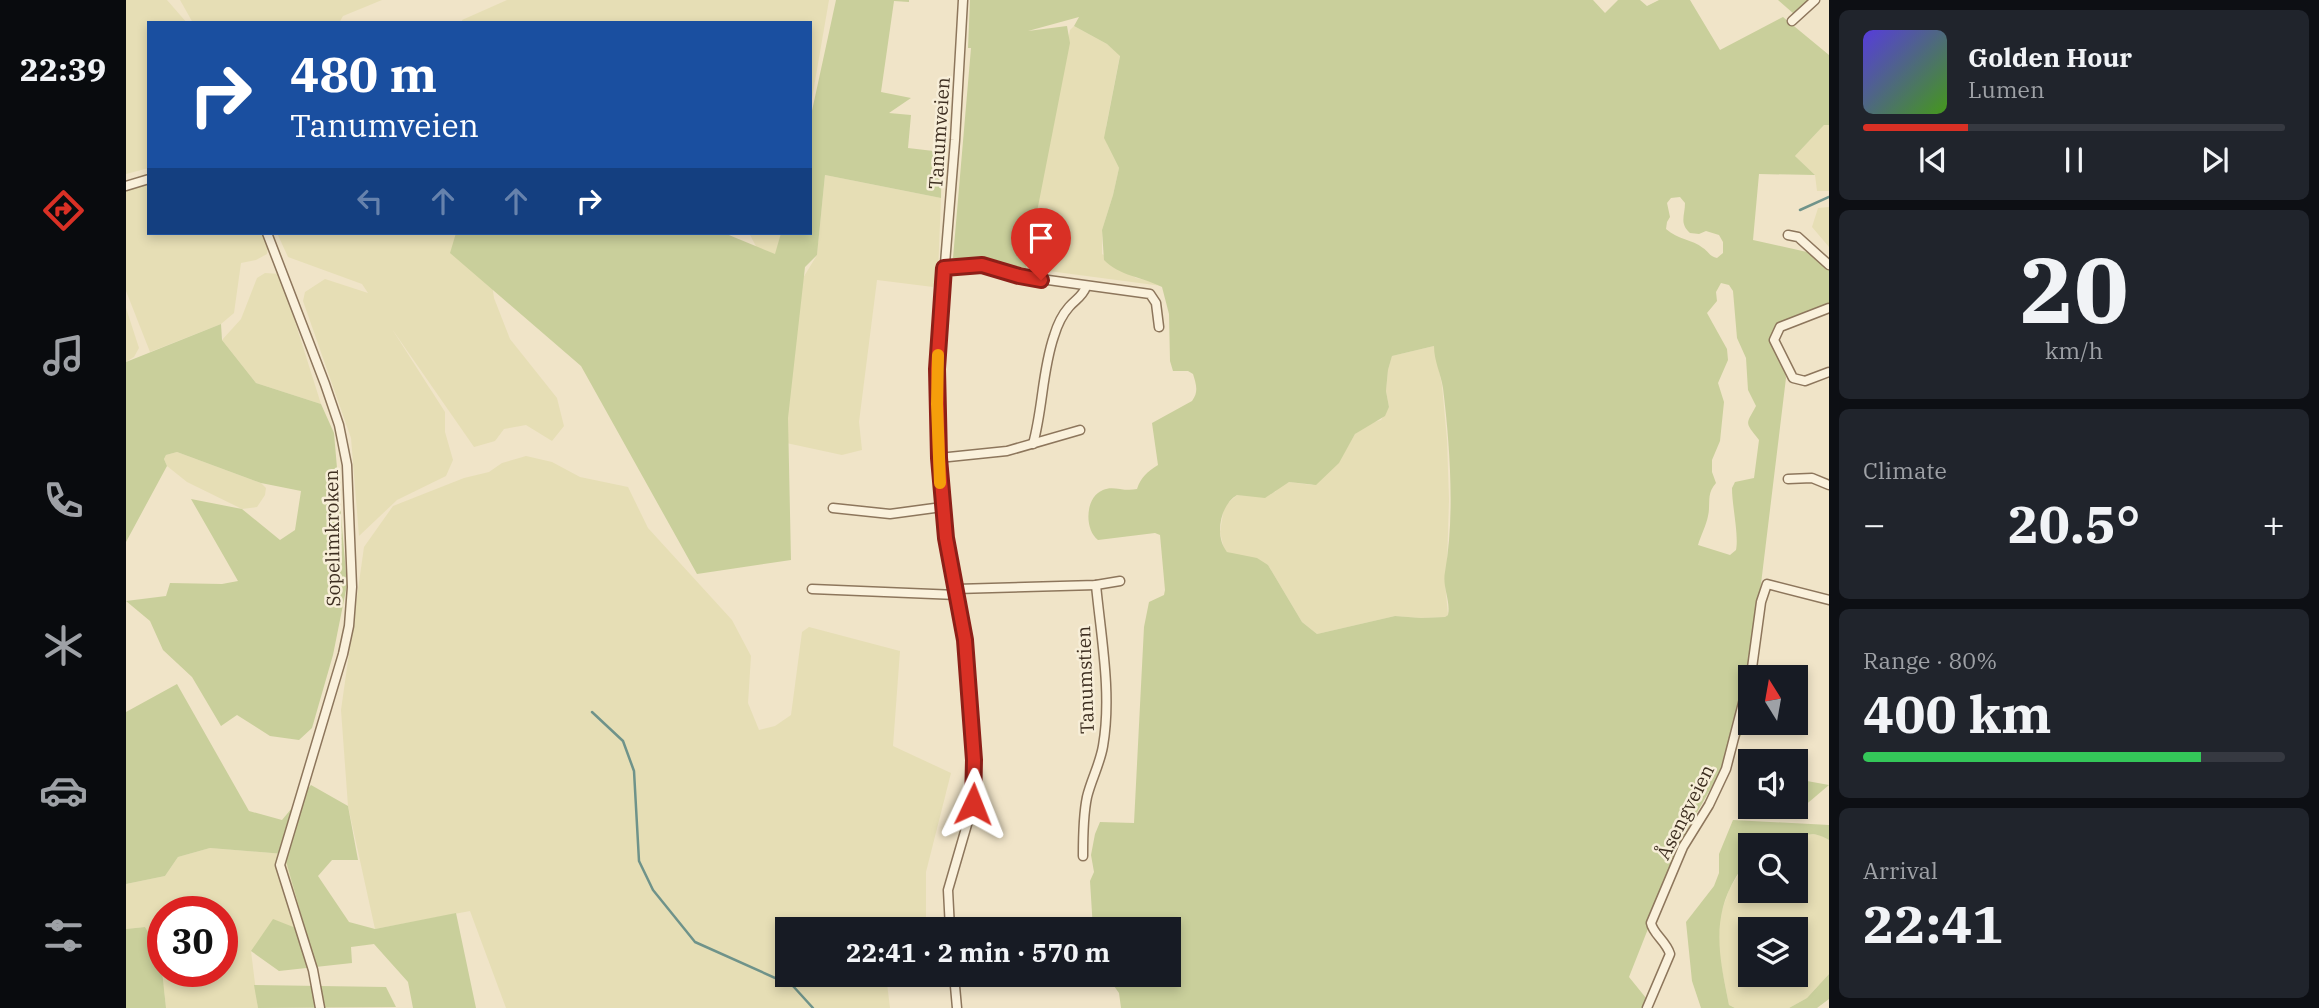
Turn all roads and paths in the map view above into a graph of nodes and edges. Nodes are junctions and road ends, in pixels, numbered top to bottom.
1 (963, 0) edge
2 (1815, 0) edge
3 (1791, 21) dead end
4 (147, 180) edge
5 (126, 186) edge
6 (268, 235) edge
7 (1788, 235) dead end
8 (1829, 265) edge
9 (944, 268) junction
10 (1086, 287) junction
11 (1829, 308) edge
12 (1159, 327) dead end
13 (1829, 372) edge
14 (1080, 430) dead end
15 (1033, 444) junction
16 (939, 458) junction
17 (1788, 479) dead end
18 (1829, 485) edge
19 (833, 508) dead end
20 (942, 508) junction
21 (1120, 581) dead end
22 (1096, 585) junction
23 (812, 589) dead end
24 (956, 592) junction
25 (1829, 600) edge
26 (1083, 856) dead end
27 (949, 917) edge
28 (955, 987) edge
29 (320, 1008) edge
30 (957, 1008) edge
31 (1647, 1008) edge

1 - 9 street, Tanumveien
2 - 3 street
4 - 5 street
6 - 29 street, Sopelimkroken
7 - 8 street
9 - 10 street
9 - 16 street, Tanumveien
10 - 12 street
10 - 15 street
11 - 13 street
14 - 15 street
15 - 16 street
16 - 20 street, Tanumveien
17 - 18 street
19 - 20 street
20 - 24 street, Tanumveien
21 - 22 street
22 - 24 street
22 - 26 street, Tanumstien
23 - 24 street
24 - 27 street, Tanumveien
25 - 31 street, Åsengveien
28 - 30 street

